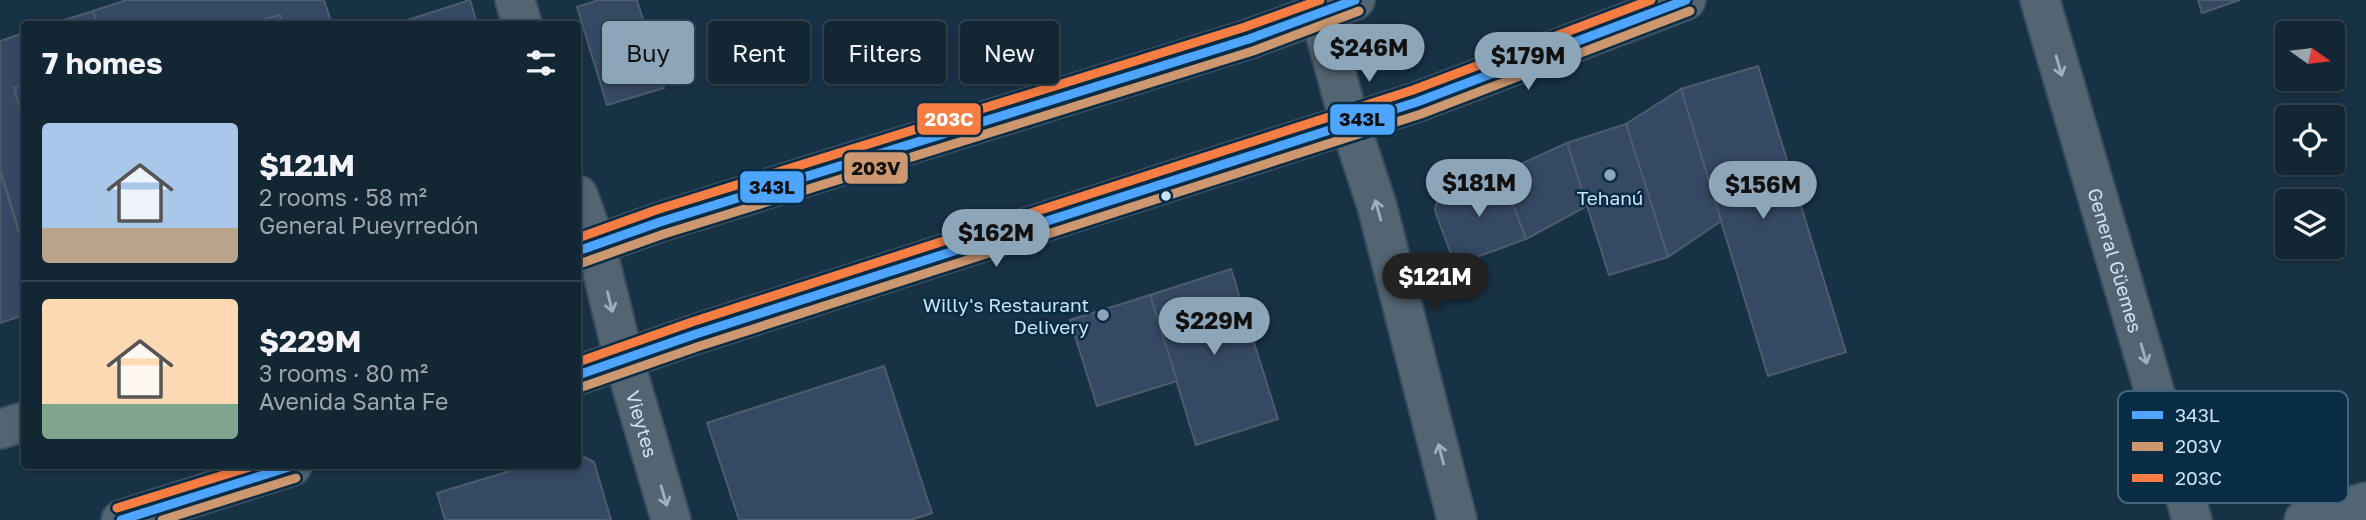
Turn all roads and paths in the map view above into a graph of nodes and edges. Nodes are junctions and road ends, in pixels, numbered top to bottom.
1 (515, 0) edge
2 (1355, 0) edge
3 (1686, 0) edge
4 (2040, 0) edge
5 (1318, 7) edge
6 (521, 21) edge
7 (1350, 124) junction
8 (581, 213) edge
9 (587, 248) edge
10 (624, 360) junction
11 (581, 374) edge
12 (2154, 391) edge
13 (21, 423) edge
14 (0, 429) edge
15 (282, 469) edge
16 (2366, 502) edge
17 (2187, 503) edge
18 (121, 520) edge
19 (671, 520) edge
20 (1457, 520) edge
21 (2192, 520) edge
22 (2304, 520) edge

1 - 6 main road
2 - 5 main road
3 - 7 main road
4 -> 12 main road, General Güemes
5 - 7 main road
5 - 9 main road
7 - 10 main road
20 -> 7 main road
8 - 9 main road, Vieytes
9 -> 10 main road, Vieytes
10 - 11 main road
10 -> 19 main road, Vieytes
13 - 14 main road
15 - 18 main road
16 - 22 main road
17 -> 21 main road, General Güemes

